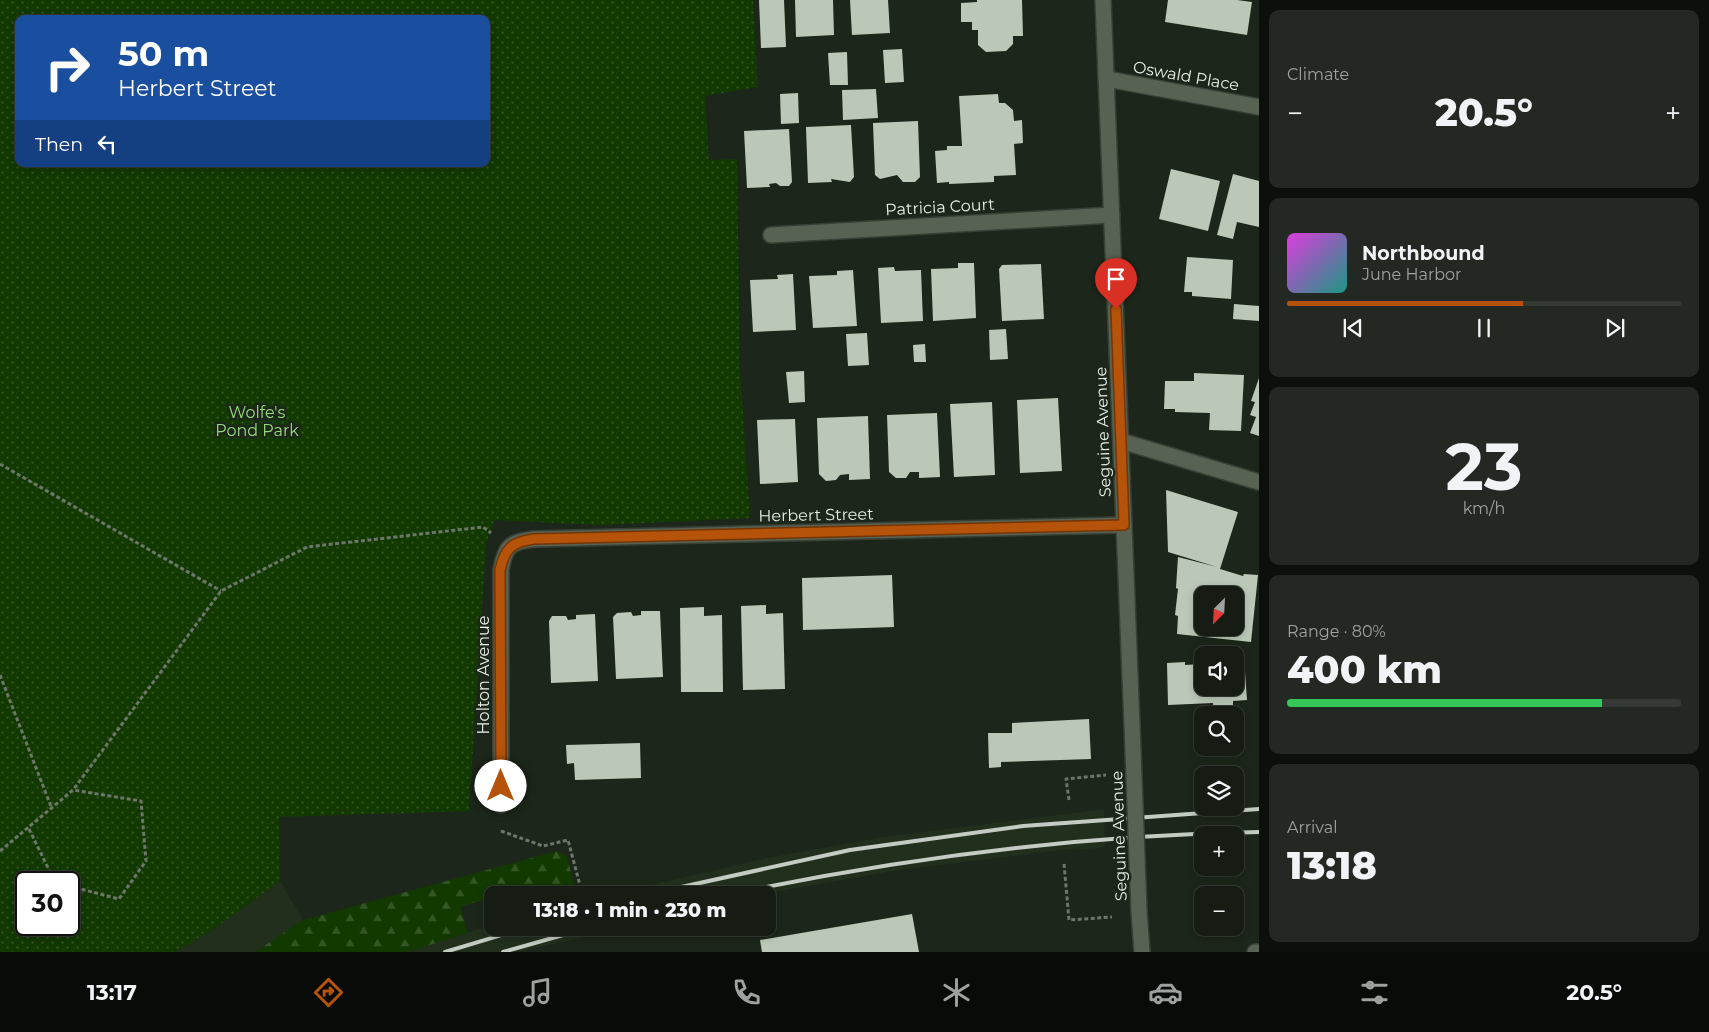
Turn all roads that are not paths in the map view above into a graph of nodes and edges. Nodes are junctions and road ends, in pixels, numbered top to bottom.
1 (1103, 0) edge
2 (1107, 79) junction
3 (1259, 107) edge
4 (1112, 215) junction
5 (771, 235) dead end
6 (1121, 441) junction
7 (1259, 482) edge
8 (1124, 525) junction
9 (509, 546) joint
10 (501, 805) dead end
11 (1142, 952) edge

1 - 2 street, Seguine Avenue
2 - 3 street, Oswald Place
2 - 4 street, Seguine Avenue
4 - 5 street, Patricia Court
4 - 6 street, Seguine Avenue
6 - 7 street
6 - 8 street, Seguine Avenue
8 - 9 street, Herbert Street
8 - 11 street, Seguine Avenue, bridge
9 - 10 street, Holton Avenue

